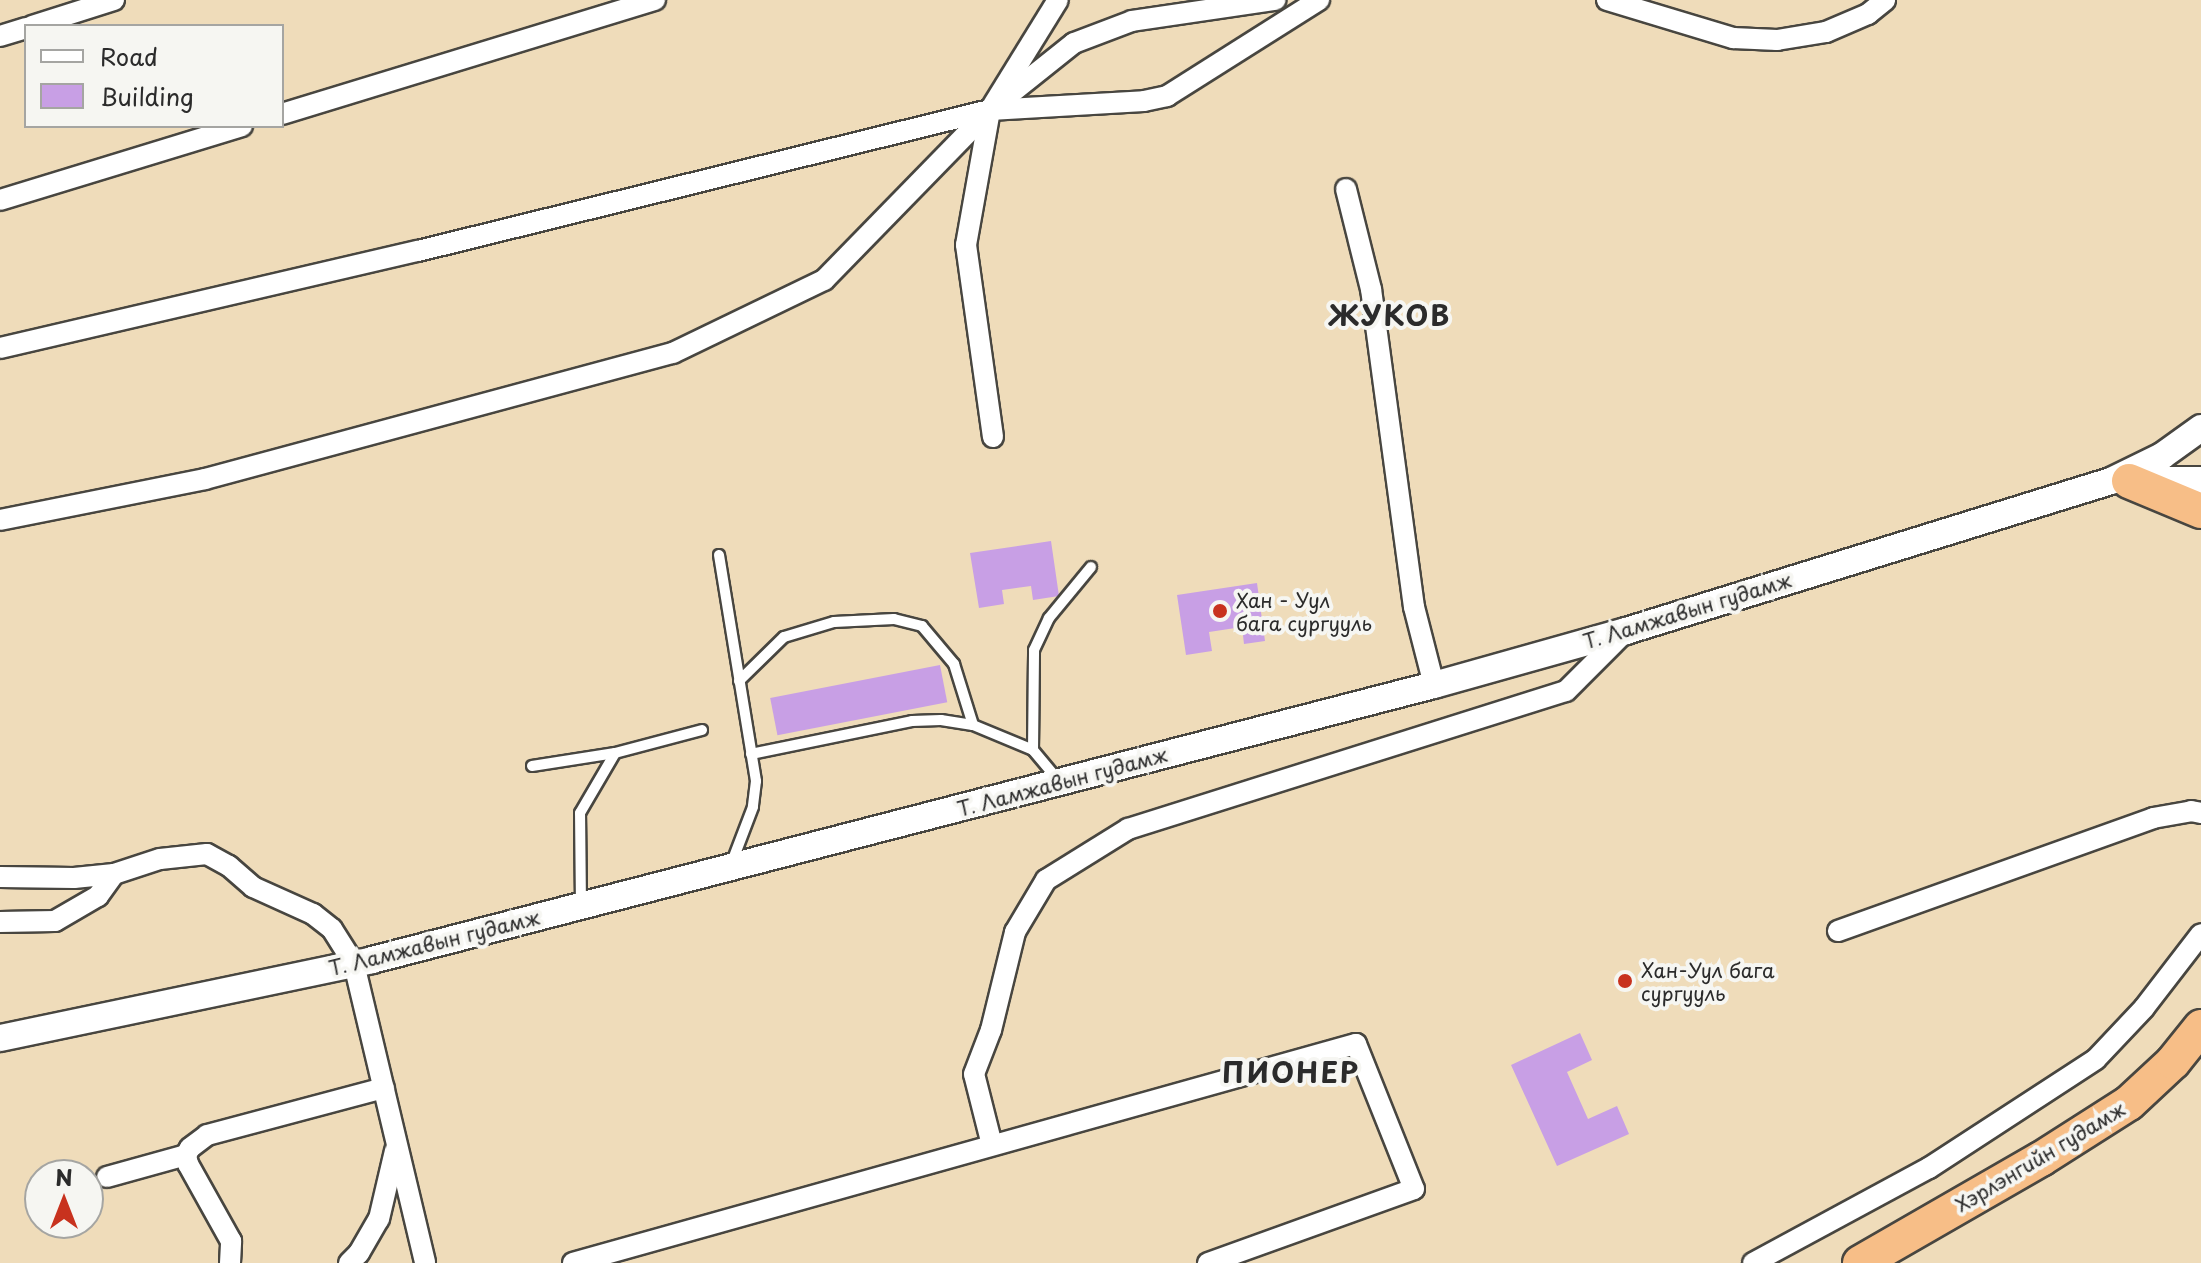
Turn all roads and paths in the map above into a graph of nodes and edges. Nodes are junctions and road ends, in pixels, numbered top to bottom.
1 (114, 0) edge
2 (655, 0) edge
3 (1058, 0) edge
4 (1275, 0) edge
5 (1319, 0) edge
6 (1607, 0) edge
7 (1885, 0) edge
8 (38, 24) edge
9 (24, 29) edge
10 (0, 36) edge
11 (990, 110) junction
12 (284, 113) edge
13 (235, 128) edge
14 (1346, 189) dead end
15 (0, 200) edge
16 (0, 348) edge
17 (2201, 428) edge
18 (993, 437) dead end
19 (2201, 480) edge
20 (2120, 481) junction
21 (2201, 511) edge
22 (0, 520) edge
23 (719, 555) dead end
24 (1091, 567) dead end
25 (1626, 631) junction
26 (739, 681) junction
27 (1434, 685) junction
28 (973, 725) junction
29 (702, 730) dead end
30 (1033, 750) junction
31 (615, 753) junction
32 (751, 754) junction
33 (532, 766) dead end
34 (1059, 782) junction
35 (2201, 813) edge
36 (731, 867) junction
37 (114, 874) junction
38 (0, 877) edge
39 (581, 906) junction
40 (0, 922) edge
41 (1838, 931) dead end
42 (2201, 934) edge
43 (354, 964) junction
44 (2201, 1027) edge
45 (0, 1038) edge
46 (384, 1088) junction
47 (397, 1143) junction
48 (992, 1145) junction
49 (186, 1155) junction
50 (107, 1177) dead end
51 (230, 1263) edge
52 (349, 1263) edge
53 (425, 1263) edge
54 (573, 1263) edge
55 (1208, 1263) edge
56 (1753, 1263) edge
57 (1860, 1263) edge

1 - 8 street
2 - 12 street
3 - 11 street
4 - 11 street
5 - 11 street
6 - 7 street
9 - 10 street
11 - 16 street
11 - 18 street
11 - 22 street
13 - 15 street
14 - 27 street
17 - 20 street, Т. Ламжавын гудамж
19 - 20 street, Т. Ламжавын гудамж
20 - 21 highway
20 - 25 street, Т. Ламжавын гудамж
23 - 26 lane
24 - 30 lane
25 - 27 street, Т. Ламжавын гудамж
25 - 48 street
26 - 28 lane
26 - 32 lane
27 - 34 street, Т. Ламжавын гудамж
28 - 30 lane
28 - 32 lane
29 - 31 lane
30 - 34 lane
31 - 33 lane
31 - 39 lane
32 - 36 lane
34 - 36 street, Т. Ламжавын гудамж
35 - 41 street
36 - 39 street, Т. Ламжавын гудамж
37 - 38 street
37 - 40 street
37 - 43 street
39 - 43 street, Т. Ламжавын гудамж
42 - 56 street
43 - 45 street, Т. Ламжавын гудамж
43 - 46 street
44 - 57 highway, Хэрлэнгийн гудамж
46 - 47 street
46 - 49 street
47 - 52 street
47 - 53 street
48 - 54 street
48 - 55 street
49 - 50 street
49 - 51 street

